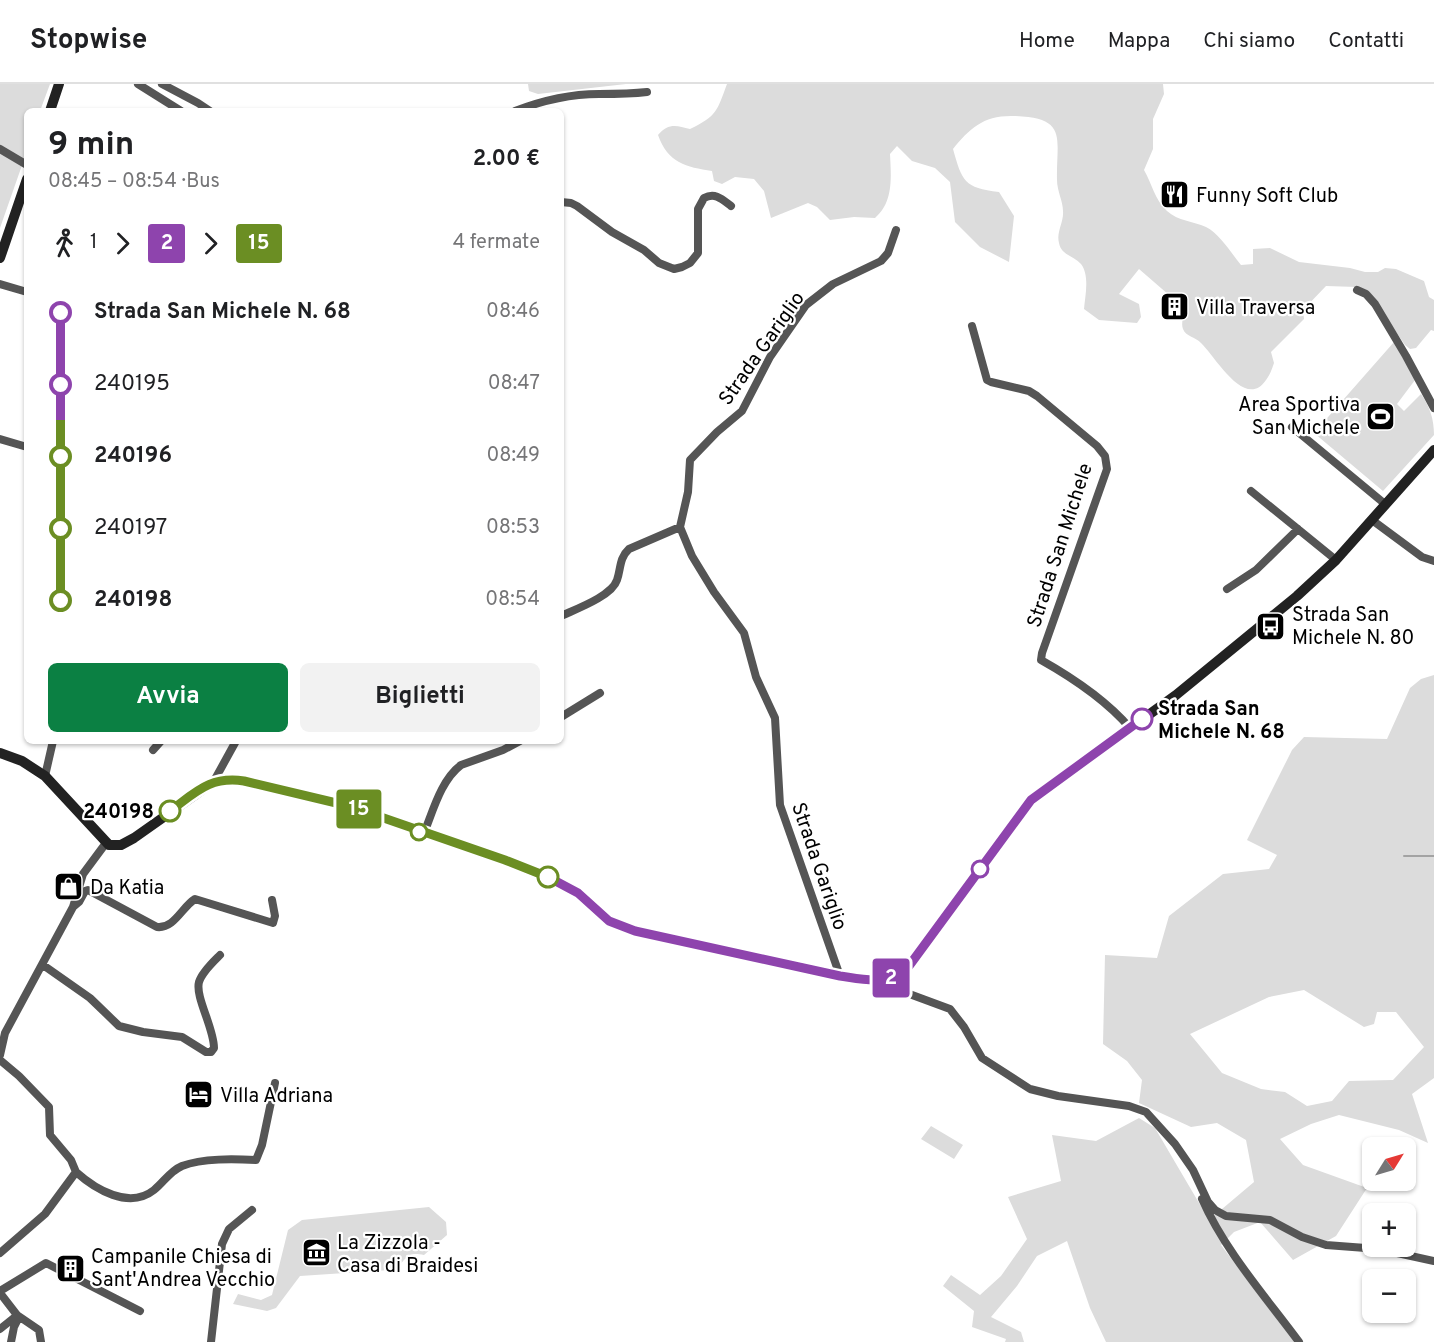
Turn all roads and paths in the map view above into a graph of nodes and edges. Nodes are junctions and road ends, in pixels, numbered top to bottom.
1 (59, 84) edge
2 (162, 84) edge
3 (143, 85) edge
4 (647, 92) dead end
5 (198, 102) junction
6 (51, 108) edge
7 (176, 108) edge
8 (196, 108) edge
9 (206, 108) edge
10 (524, 108) edge
11 (0, 149) edge
12 (24, 163) edge
13 (24, 187) edge
14 (564, 202) edge
15 (731, 207) dead end
16 (896, 230) dead end
17 (0, 258) edge
18 (0, 284) edge
19 (1357, 290) dead end
20 (24, 291) edge
21 (972, 326) dead end
22 (1434, 408) edge
23 (1292, 427) dead end
24 (0, 439) edge
25 (24, 446) edge
26 (1434, 450) edge
27 (1251, 491) dead end
28 (1385, 504) junction
29 (1371, 520) junction
30 (680, 527) junction
31 (1298, 529) junction
32 (1336, 560) junction
33 (1434, 561) edge
34 (1227, 590) dead end
35 (564, 614) edge
36 (600, 693) dead end
37 (564, 715) edge
38 (1130, 728) junction
39 (52, 744) edge
40 (158, 744) edge
41 (234, 744) edge
42 (514, 744) edge
43 (153, 750) dead end
44 (0, 753) edge
45 (45, 776) junction
46 (214, 781) junction
47 (424, 833) junction
48 (106, 843) junction
49 (272, 900) dead end
50 (73, 907) junction
51 (220, 955) dead end
52 (43, 965) junction
53 (840, 976) junction
54 (888, 979) junction
55 (1, 1039) edge
56 (0, 1055) edge
57 (0, 1060) edge
58 (275, 1083) dead end
59 (76, 1172) junction
60 (1196, 1177) junction
61 (252, 1210) dead end
62 (0, 1253) edge
63 (1434, 1261) edge
64 (0, 1292) edge
65 (140, 1311) dead end
66 (18, 1316) junction
67 (0, 1329) edge
68 (11, 1342) edge
69 (41, 1342) edge
70 (211, 1342) edge
71 (1299, 1342) edge

1 - 6 street
2 - 5 street
3 - 7 street
4 - 10 street
5 - 8 street
5 - 9 street
11 - 12 street
13 - 17 street
14 - 15 street
16 - 30 street, Strada Gariglio
18 - 20 street
19 - 22 street
21 - 38 street, Strada San Michele
23 - 28 street
24 - 25 street
26 - 28 street
27 - 31 street
28 - 29 street
29 - 32 street
29 - 33 street
30 - 35 street
30 - 53 street, Strada Gariglio
31 - 32 street
31 - 34 street
32 - 38 street
36 - 37 street
38 - 54 street
39 - 45 street
40 - 43 street
41 - 46 street
42 - 47 street
44 - 45 street
45 - 48 street
46 - 47 street
46 - 48 street
47 - 53 street
48 - 50 street
49 - 50 street
50 - 52 street
51 - 52 street
52 - 55 street
53 - 54 street
54 - 60 street
55 - 56 street
57 - 59 street
58 - 59 street
59 - 62 street
60 - 63 street
60 - 71 street
61 - 70 street
64 - 65 street
64 - 66 street
66 - 67 street
66 - 68 street
66 - 69 street

